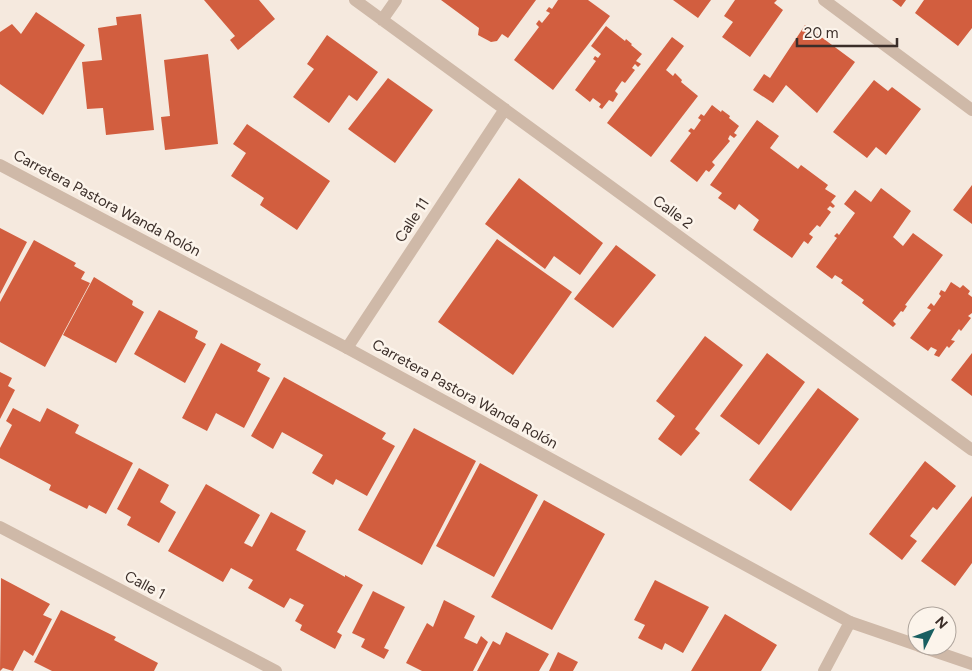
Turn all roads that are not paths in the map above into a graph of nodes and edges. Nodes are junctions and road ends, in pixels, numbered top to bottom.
1 (355, 0) edge
2 (396, 0) edge
3 (824, 0) edge
4 (382, 20) junction
5 (505, 109) junction
6 (972, 110) edge
7 (0, 165) edge
8 (347, 348) junction
9 (972, 450) edge
10 (0, 527) edge
11 (850, 622) junction
12 (907, 642) edge
13 (948, 656) edge
14 (972, 664) edge
15 (276, 671) edge
16 (824, 671) edge

1 - 4 street, Calle 2
2 - 4 street
3 - 6 street
4 - 5 street, Calle 2
5 - 8 street, Calle 11
5 - 9 street, Calle 2
7 - 8 street, Carretera Pastora Wanda Rolón
8 - 11 street, Carretera Pastora Wanda Rolón
10 - 15 street, Calle 1
11 - 12 street, Carretera Pastora Wanda Rolón
11 - 16 street
13 - 14 street, Carretera Pastora Wanda Rolón

